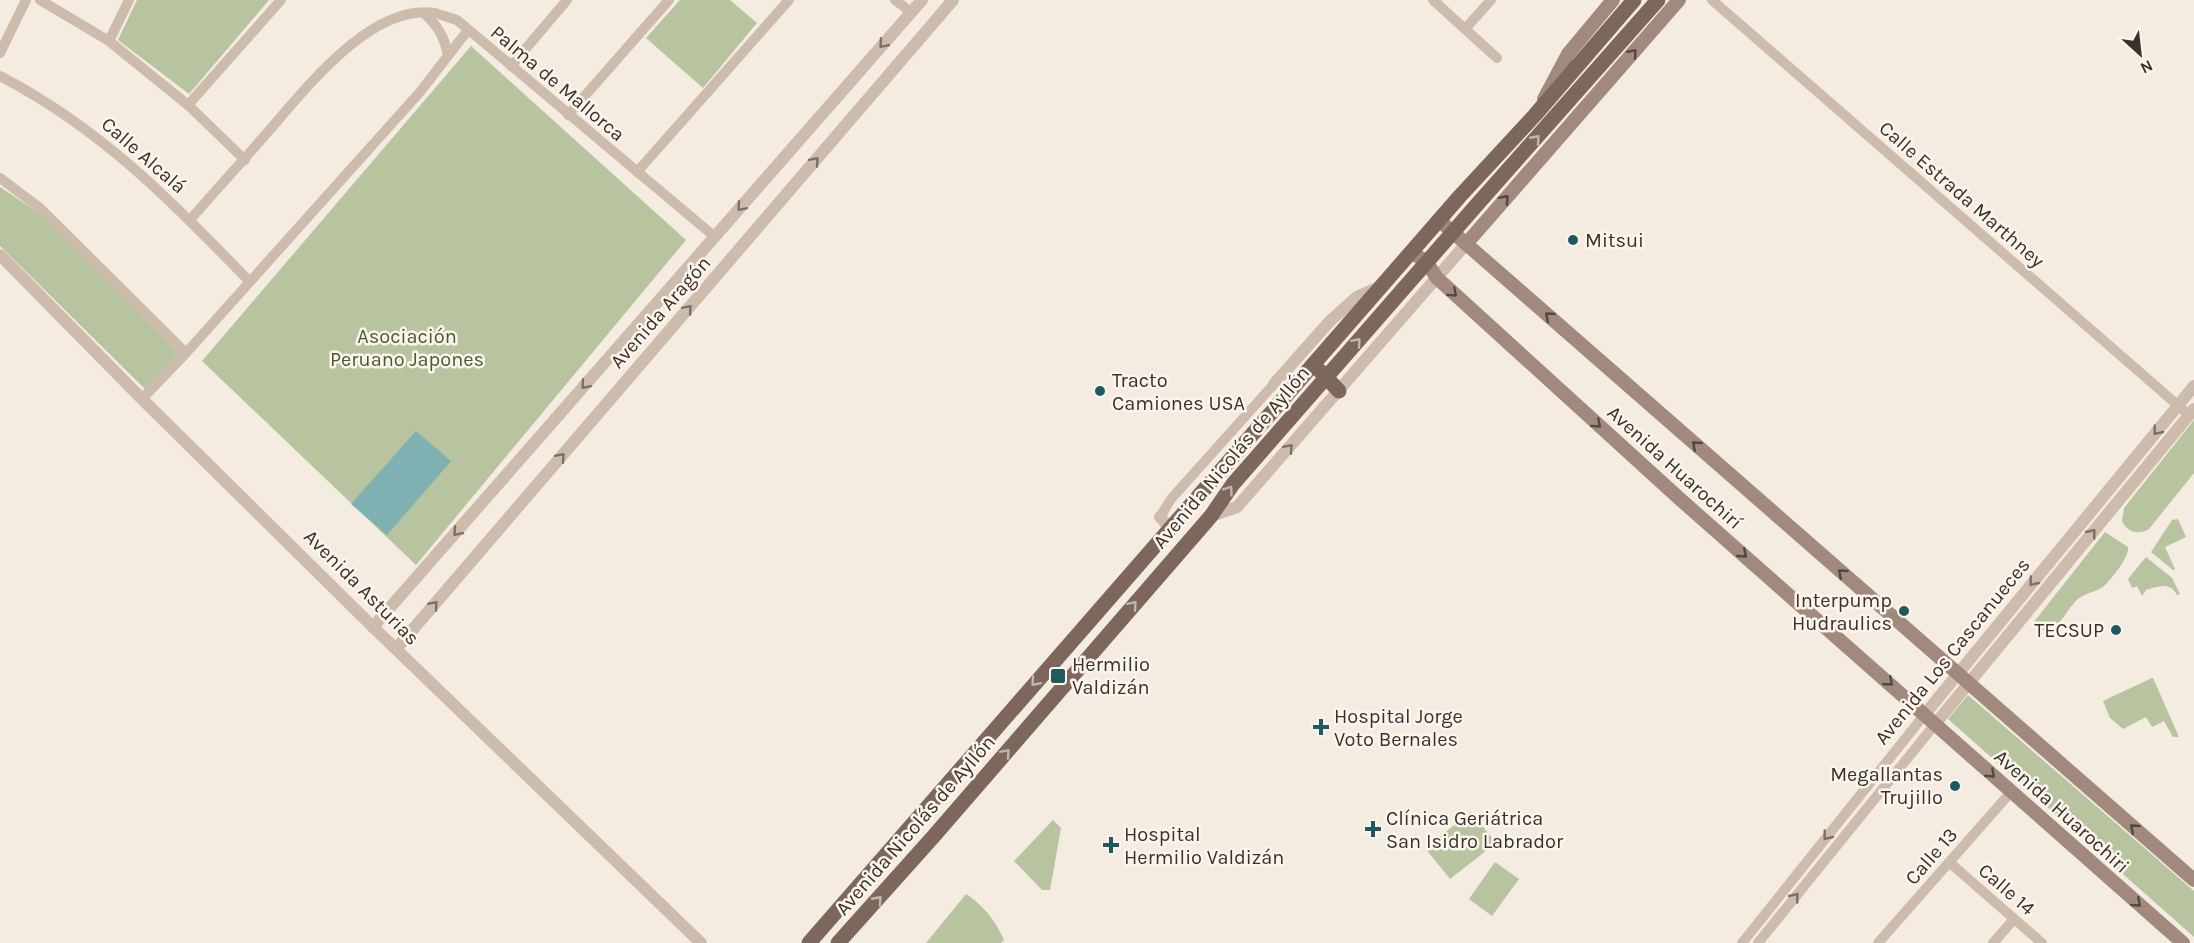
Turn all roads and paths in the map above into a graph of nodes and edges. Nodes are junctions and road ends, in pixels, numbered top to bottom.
1 (26, 0) edge
2 (40, 0) edge
3 (129, 0) edge
4 (281, 0) edge
5 (567, 0) edge
6 (669, 0) edge
7 (789, 0) edge
8 (895, 0) edge
9 (922, 0) edge
10 (953, 0) edge
11 (1491, 0) edge
12 (1613, 0) edge
13 (1634, 0) edge
14 (1658, 0) edge
15 (1679, 0) edge
16 (1712, 0) edge
17 (1435, 1) edge
18 (911, 12) junction
19 (425, 14) junction
20 (1465, 29) junction
21 (468, 30) junction
22 (109, 41) junction
23 (0, 53) edge
24 (448, 56) junction
25 (1497, 58) dead end
26 (511, 66) junction
27 (0, 76) edge
28 (188, 105) junction
29 (568, 115) junction
30 (1535, 115) junction
31 (244, 160) junction
32 (637, 172) junction
33 (0, 178) edge
34 (190, 220) junction
35 (1440, 220) junction
36 (1453, 232) junction
37 (714, 237) junction
38 (1466, 243) junction
39 (1412, 252) junction
40 (0, 255) edge
41 (1427, 263) junction
42 (1437, 278) junction
43 (249, 281) junction
44 (1382, 286) junction
45 (186, 353) junction
46 (1314, 365) junction
47 (1326, 377) junction
48 (1274, 384) joint
49 (2194, 386) edge
50 (1339, 391) junction
51 (142, 399) junction
52 (2177, 406) junction
53 (2191, 412) edge
54 (1210, 516) junction
55 (1160, 517) joint
56 (1172, 529) junction
57 (373, 627) junction
58 (396, 649) junction
59 (1958, 675) junction
60 (1926, 715) junction
61 (1865, 789) junction
62 (2011, 792) junction
63 (1875, 798) junction
64 (1949, 862) junction
65 (2194, 880) edge
66 (1762, 917) junction
67 (2014, 919) junction
68 (1773, 925) junction
69 (2178, 942) edge
70 (701, 943) edge
71 (809, 943) edge
72 (838, 943) edge
73 (1742, 943) edge
74 (1758, 943) edge
75 (1878, 943) edge
76 (1993, 943) edge
77 (2042, 943) edge

1 - 23 street
2 - 22 street
3 - 22 street
4 - 28 street
5 - 26 street
6 - 29 street
7 - 32 street
8 - 18 street
9 - 18 street, Avenida Aragón
58 -> 10 street, Avenida Aragón
11 - 20 street
12 - 30 main road
13 - 30 main road, Avenida Nicolás de Ayllón
36 -> 14 main road, Avenida Nicolás de Ayllón
38 -> 15 main road, Avenida Nicolás de Ayllón
16 - 52 street, Calle Estrada Marthney
17 - 20 street
18 -> 37 street, Avenida Aragón
19 - 21 street, Palma de Mallorca
19 - 24 street
19 - 31 street, Palma de Mallorca
20 - 25 street
21 - 24 street
21 - 26 street, Palma de Mallorca
22 - 28 street
24 - 43 street
26 - 29 street, Palma de Mallorca
27 - 34 street, Calle Alcalá
28 - 31 street
29 - 32 street, Palma de Mallorca
30 - 35 main road, Avenida Nicolás de Ayllón
31 - 34 street, Palma de Mallorca
32 - 37 street, Palma de Mallorca
33 - 45 street
34 - 43 street, Calle Alcalá
35 - 36 main road, Avenida Huarochirí
35 - 39 main road, Avenida Nicolás de Ayllón
36 - 38 main road, Avenida Huarochirí
36 - 41 main road, Avenida Nicolás de Ayllón
37 -> 57 street, Avenida Aragón
38 - 42 street, Avenida Nicolás de Ayllón
59 -> 38 main road, Avenida Huarochirí
39 - 41 main road, Avenida Huarochirí
39 - 44 main road, Avenida Nicolás de Ayllón
40 - 51 street, Avenida Asturias
41 - 42 main road, Avenida Huarochirí
47 -> 41 main road, Avenida Nicolás de Ayllón
42 - 50 street, Avenida Nicolás de Ayllón
42 -> 60 main road, Avenida Huarochirí
43 - 45 street
44 - 46 main road, Avenida Nicolás de Ayllón
44 - 48 street, Avenida Nicolás de Ayllón
45 - 51 street
46 - 47 main road
46 - 56 main road, Avenida Nicolás de Ayllón
47 - 50 main road
54 -> 47 main road, Avenida Nicolás de Ayllón
48 - 55 street, Avenida Nicolás de Ayllón
49 - 52 street, Avenida Los Cascanueces
54 -> 50 street, Avenida Nicolás de Ayllón
51 - 57 street, Avenida Asturias
52 - 53 street, Calle Estrada Marthney
52 -> 59 street, Avenida Los Cascanueces
59 -> 53 street, Avenida Los Cascanueces
72 -> 54 main road, Avenida Nicolás de Ayllón
55 - 56 street, Avenida Nicolás de Ayllón
56 -> 71 main road, Avenida Nicolás de Ayllón
57 - 58 street, Avenida Asturias
58 - 70 street, Avenida Asturias
59 - 60 street, Avenida Los Cascanueces
65 -> 59 main road, Avenida Huarochiri
60 - 61 street, Avenida Los Cascanueces
60 -> 62 main road, Avenida Huarochiri
60 - 63 street, Avenida Los Cascanueces
61 - 63 street
61 -> 66 street, Avenida Los Cascanueces
62 - 64 street, Calle 13
62 -> 69 main road, Avenida Huarochiri
68 -> 63 street, Avenida Los Cascanueces
64 - 67 street, Calle 14
64 - 75 street, Calle 13
66 - 68 street
66 - 73 street, Avenida Los Cascanueces
67 - 76 street
67 - 77 street, Calle 14
68 - 74 street, Avenida Los Cascanueces

